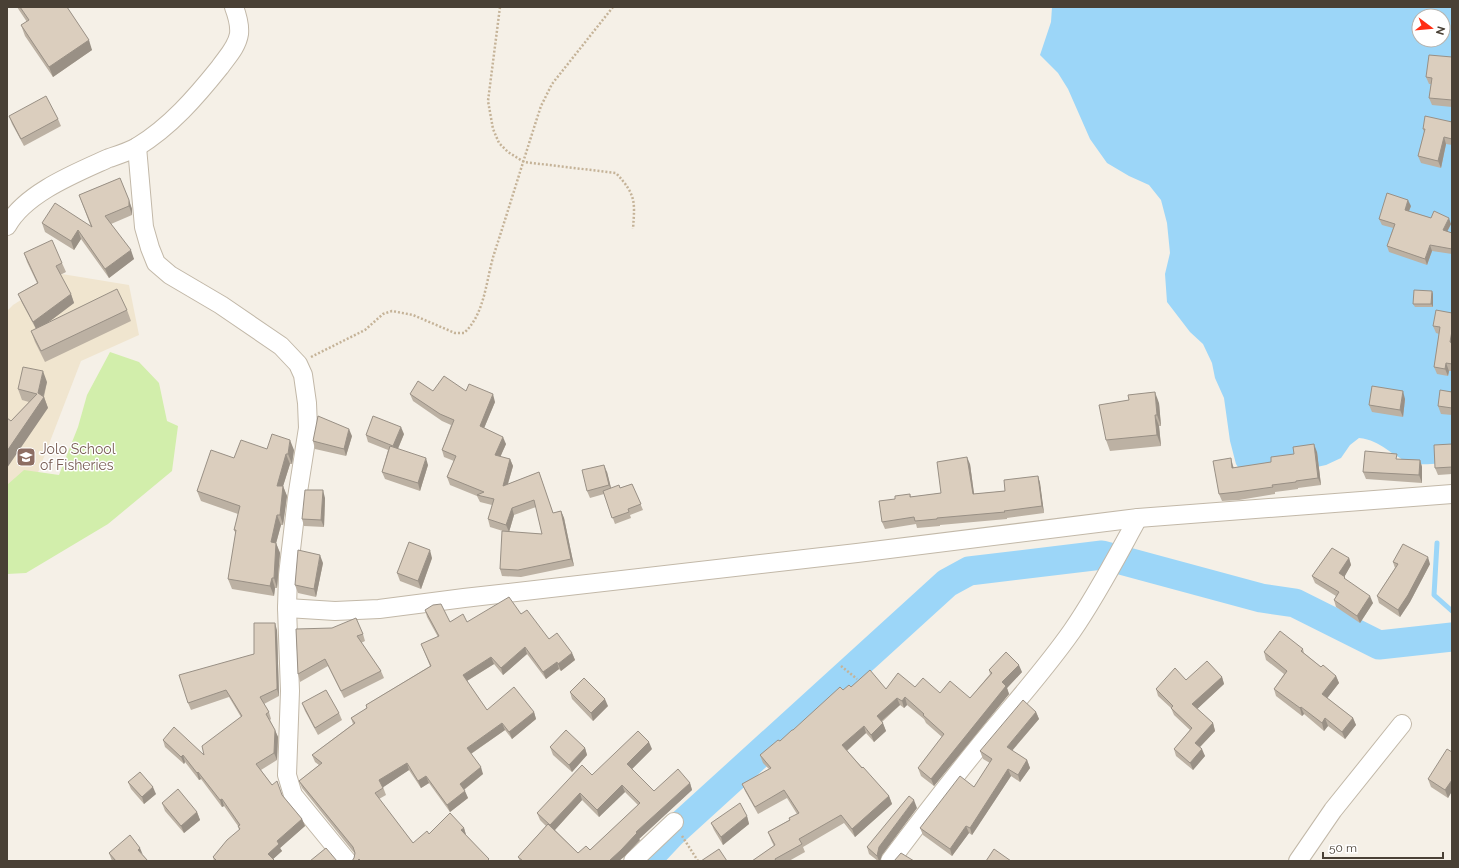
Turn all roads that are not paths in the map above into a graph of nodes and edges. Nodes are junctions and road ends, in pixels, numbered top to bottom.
1 (234, 7) edge
2 (137, 147) junction
3 (7, 226) edge
4 (1452, 494) edge
5 (1138, 518) junction
6 (287, 608) junction
7 (1402, 724) dead end
8 (677, 827) road end
9 (347, 861) edge
10 (633, 861) edge
11 (890, 861) edge
12 (1298, 861) edge

1 - 2 street
2 - 3 street
2 - 6 street
4 - 5 street
5 - 6 street
5 - 11 street
6 - 9 street
7 - 12 street
8 - 10 street

